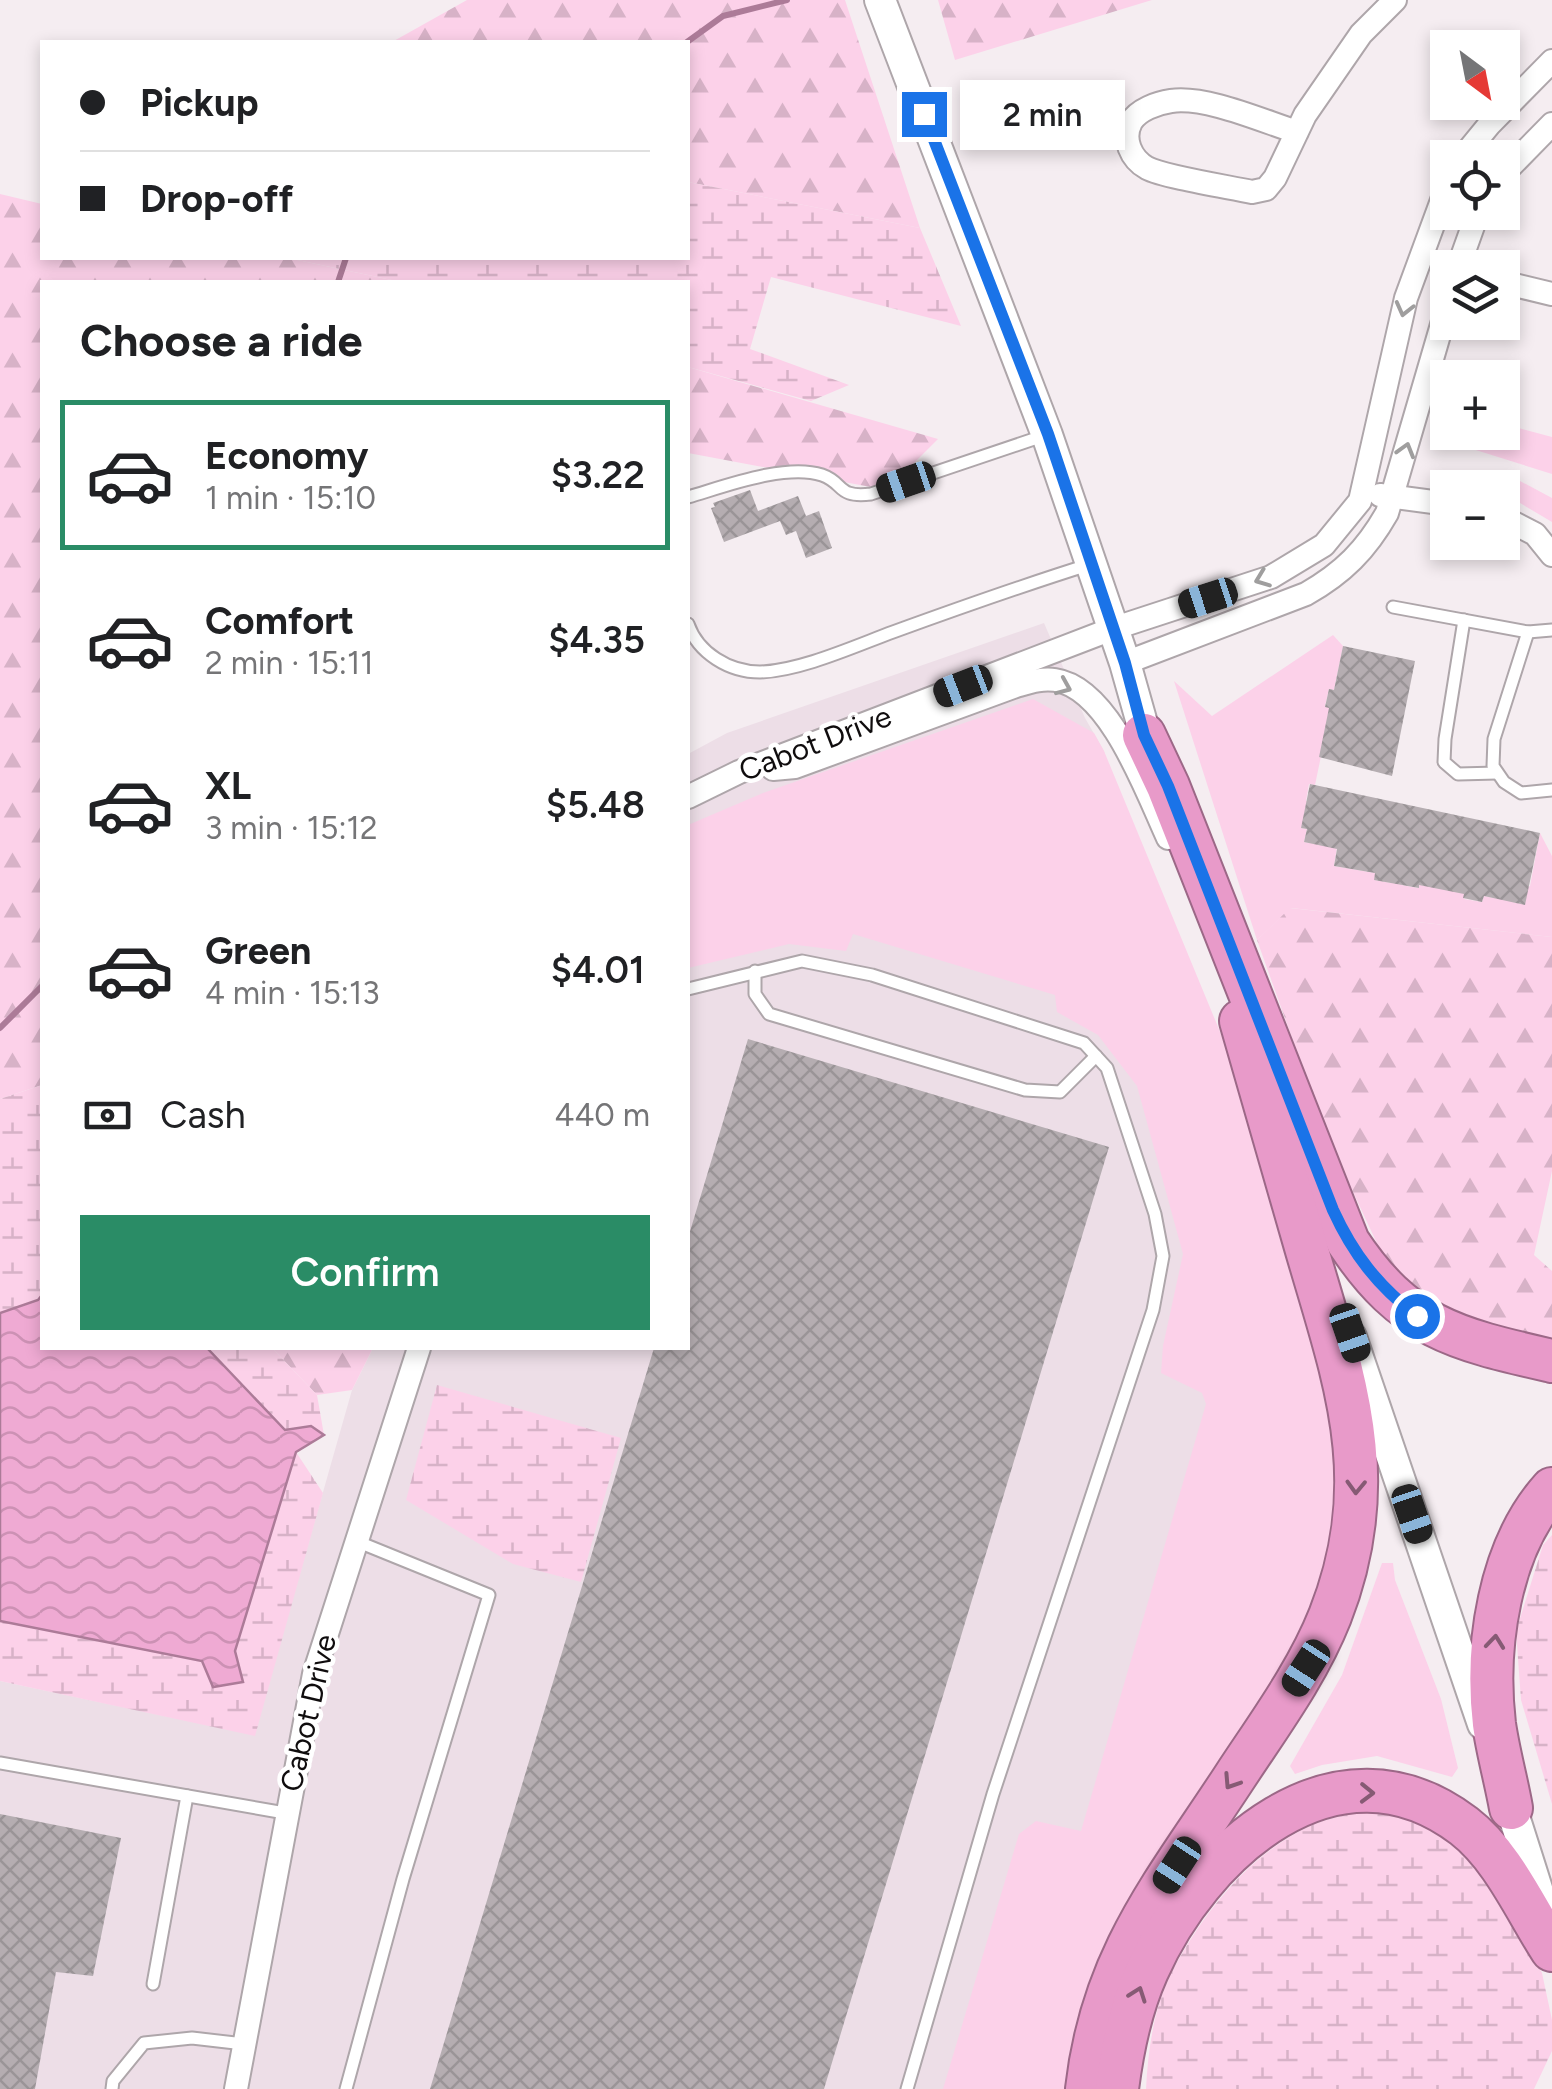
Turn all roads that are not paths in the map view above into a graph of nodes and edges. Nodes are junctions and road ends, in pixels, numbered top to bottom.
1 (880, 0) edge
2 (1395, 0) edge
3 (1552, 61) edge
4 (1552, 124) edge
5 (1297, 132) junction
6 (1477, 140) edge
7 (1520, 157) edge
8 (1431, 230) edge
9 (1418, 264) junction
10 (1430, 266) edge
11 (1520, 286) edge
12 (1552, 294) edge
13 (1438, 340) edge
14 (1048, 434) junction
15 (1361, 494) junction
16 (690, 496) edge
17 (1393, 496) junction
18 (1430, 501) edge
19 (1520, 526) edge
20 (1552, 555) edge
21 (1091, 564) junction
22 (1393, 607) dead end
23 (1464, 620) junction
24 (690, 629) edge
25 (1112, 629) junction
26 (1552, 630) edge
27 (1528, 632) junction
28 (1125, 663) junction
29 (1144, 735) junction
30 (740, 772) junction
31 (1497, 773) junction
32 (1552, 790) edge
33 (690, 796) edge
34 (1196, 897) junction
35 (755, 971) junction
36 (690, 988) edge
37 (1241, 1021) junction
38 (1096, 1056) junction
39 (417, 1350) edge
40 (1552, 1361) edge
41 (1552, 1489) edge
42 (356, 1541) junction
43 (0, 1763) edge
44 (187, 1796) junction
45 (1511, 1808) junction
46 (285, 1813) junction
47 (1552, 1936) edge
48 (1552, 1950) edge
49 (153, 1984) dead end
50 (244, 2044) junction
51 (112, 2089) edge
52 (236, 2089) edge
53 (346, 2089) edge
54 (906, 2089) edge
55 (1087, 2089) edge
56 (1116, 2089) edge

1 - 14 street
2 - 5 street
3 - 6 street
4 - 7 street
5 - 5 street
8 - 9 street
9 - 10 street
9 -> 15 street
11 - 12 street
17 -> 13 street
14 - 16 lane
14 - 21 street
15 - 17 street
15 -> 25 street, Cabot Drive
17 - 18 street
17 - 28 street
19 - 20 street
21 - 24 lane
21 - 25 street
22 - 23 lane
23 - 27 lane
23 - 31 lane
25 - 28 street
25 - 30 street, Cabot Drive
26 - 27 lane
27 - 31 lane
28 - 29 street
29 - 34 street
29 - 40 highway
30 - 33 street, Cabot Drive
30 -> 34 street
31 - 32 lane
34 - 37 street
35 - 36 lane
35 - 38 lane
35 - 38 lane
37 - 45 street
37 -> 55 highway
38 - 54 lane
39 - 42 street, Cabot Drive
45 -> 41 highway
42 - 46 street, Cabot Drive
42 - 53 lane
43 - 44 lane
44 - 46 lane
44 - 49 lane
45 - 47 street
46 - 50 street, Cabot Drive
56 -> 48 highway
50 - 51 lane
50 - 52 street, Cabot Drive

